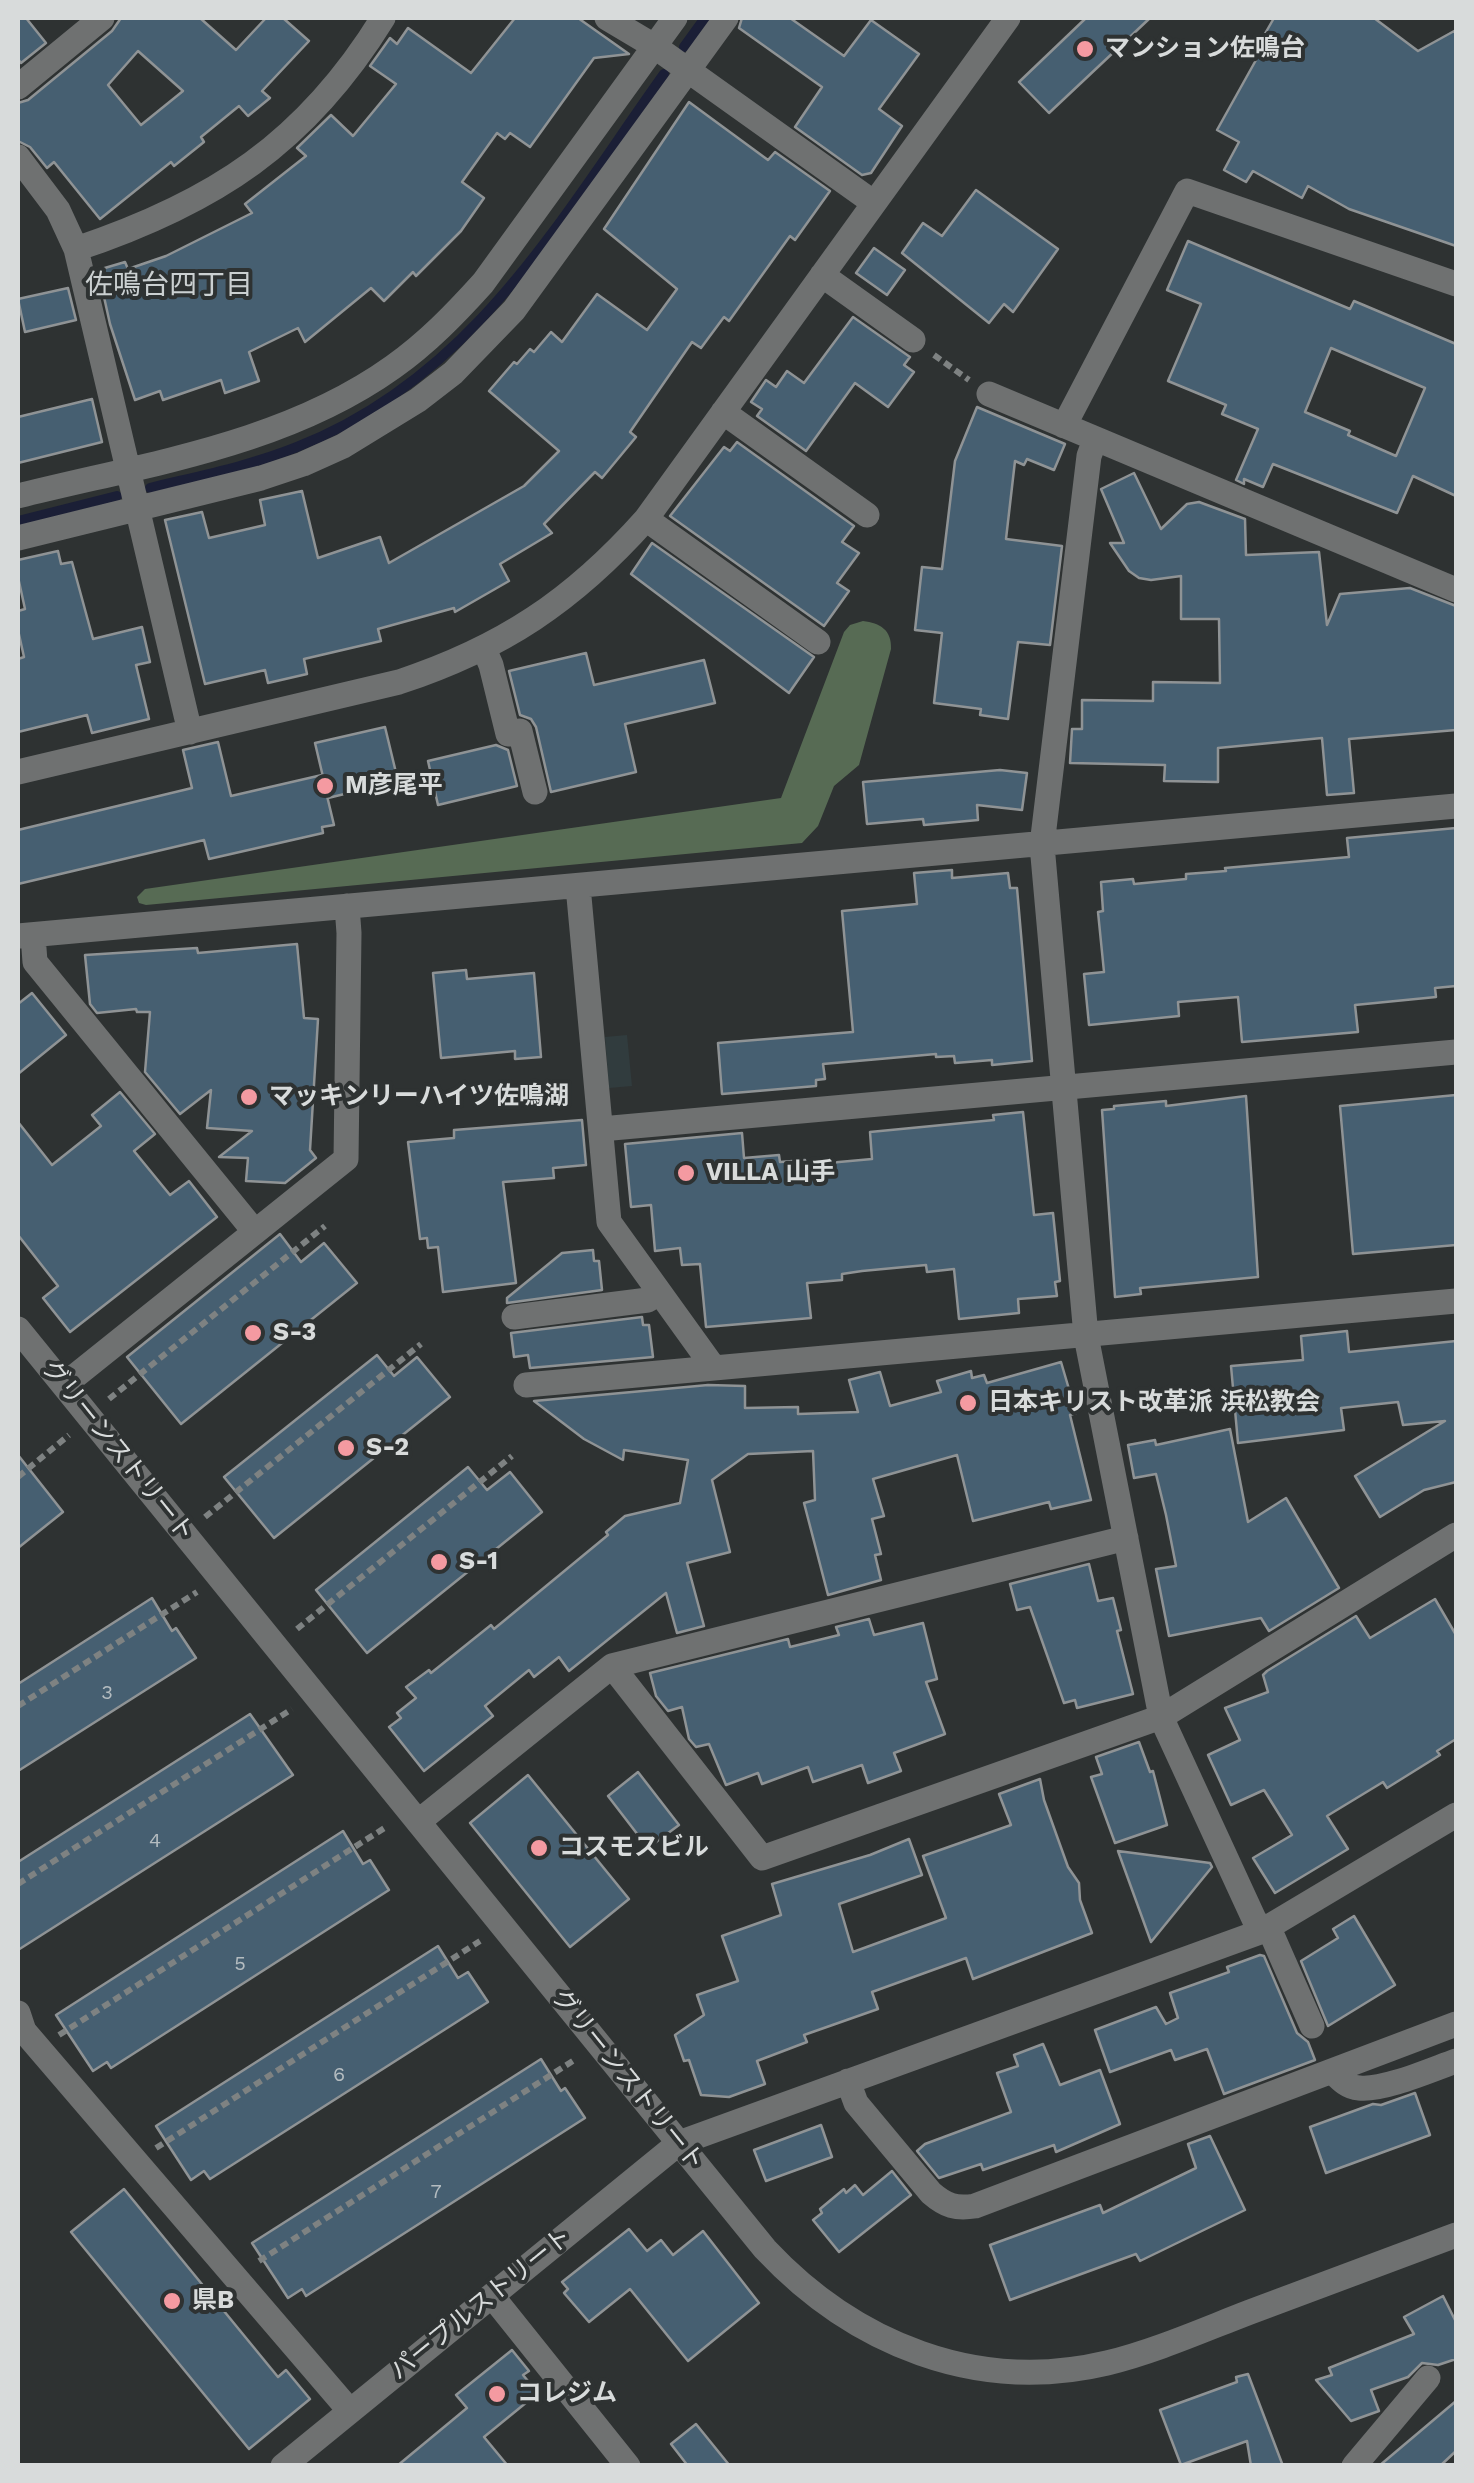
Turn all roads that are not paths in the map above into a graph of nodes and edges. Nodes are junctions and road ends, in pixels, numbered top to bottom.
1 (102, 18) edge
2 (383, 18) edge
3 (607, 18) edge
4 (675, 18) edge
5 (726, 18) edge
6 (1008, 18) edge
7 (654, 46) junction
8 (688, 71) junction
9 (18, 86) edge
10 (18, 157) edge
11 (874, 203) junction
12 (76, 249) junction
13 (822, 275) junction
14 (1456, 284) edge
15 (912, 340) road end
16 (989, 394) road end
17 (723, 412) junction
18 (1064, 426) junction
19 (1095, 440) junction
20 (128, 468) junction
21 (18, 496) edge
22 (138, 508) junction
23 (866, 514) dead end
24 (646, 519) junction
25 (18, 538) edge
26 (1456, 590) edge
27 (818, 642) dead end
28 (484, 649) junction
29 (190, 732) junction
30 (18, 772) edge
31 (535, 792) dead end
32 (1456, 806) edge
33 (1042, 845) junction
34 (578, 886) junction
35 (347, 906) junction
36 (25, 936) edge
37 (1456, 1052) edge
38 (1064, 1089) junction
39 (600, 1129) junction
40 (255, 1232) junction
41 (659, 1292) junction
42 (1456, 1301) edge
43 (514, 1317) dead end
44 (18, 1328) edge
45 (1086, 1336) junction
46 (714, 1368) junction
47 (526, 1385) dead end
48 (64, 1386) junction
49 (1456, 1536) edge
50 (1126, 1538) junction
51 (612, 1666) junction
52 (1161, 1717) junction
53 (1456, 1815) edge
54 (418, 1822) junction
55 (1264, 1929) junction
56 (18, 2013) edge
57 (1456, 2024) edge
58 (1312, 2026) dead end
59 (1456, 2061) edge
60 (1332, 2070) junction
61 (848, 2082) junction
62 (679, 2143) junction
63 (1456, 2235) edge
64 (492, 2296) junction
65 (1428, 2378) dead end
66 (350, 2411) junction
67 (283, 2466) edge
68 (628, 2466) edge
69 (1354, 2466) edge

1 - 9 street
2 - 12 street
3 - 7 street
4 - 7 street
5 - 8 street
6 - 11 street
7 - 8 street
7 - 20 street
8 - 11 street
8 - 22 street
10 - 12 street
11 - 13 street
12 - 20 street
13 - 15 street
13 - 17 street
14 - 18 street
16 - 18 street
17 - 23 street
17 - 24 street
18 - 19 street
19 - 26 street
19 - 33 street
20 - 21 street
20 - 22 street
22 - 25 street
22 - 29 street
24 - 27 street
24 - 28 street
28 - 29 street
28 - 31 street
29 - 30 street
32 - 33 street
33 - 34 street
33 - 38 street
34 - 35 street
34 - 39 street
35 - 36 street
35 - 40 street
36 - 40 street
37 - 38 street
38 - 39 street
38 - 45 street
39 - 41 street
40 - 48 street
41 - 43 street
41 - 46 street
42 - 45 street
44 - 48 street, グリーンストリート
45 - 46 street
45 - 50 street
46 - 47 street
48 - 54 street, グリーンストリート
49 - 52 street
50 - 51 street
50 - 52 street
51 - 52 street
51 - 54 street
52 - 55 street
53 - 55 street, パープルストリート
54 - 62 street, グリーンストリート
55 - 58 street
55 - 61 street, パープルストリート
56 - 66 street
57 - 60 street
59 - 60 street
60 - 61 street
61 - 62 street, パープルストリート
62 - 63 street, グリーンストリート
62 - 64 street, パープルストリート
64 - 66 street, パープルストリート
64 - 68 street
65 - 69 street
66 - 67 street, パープルストリート

